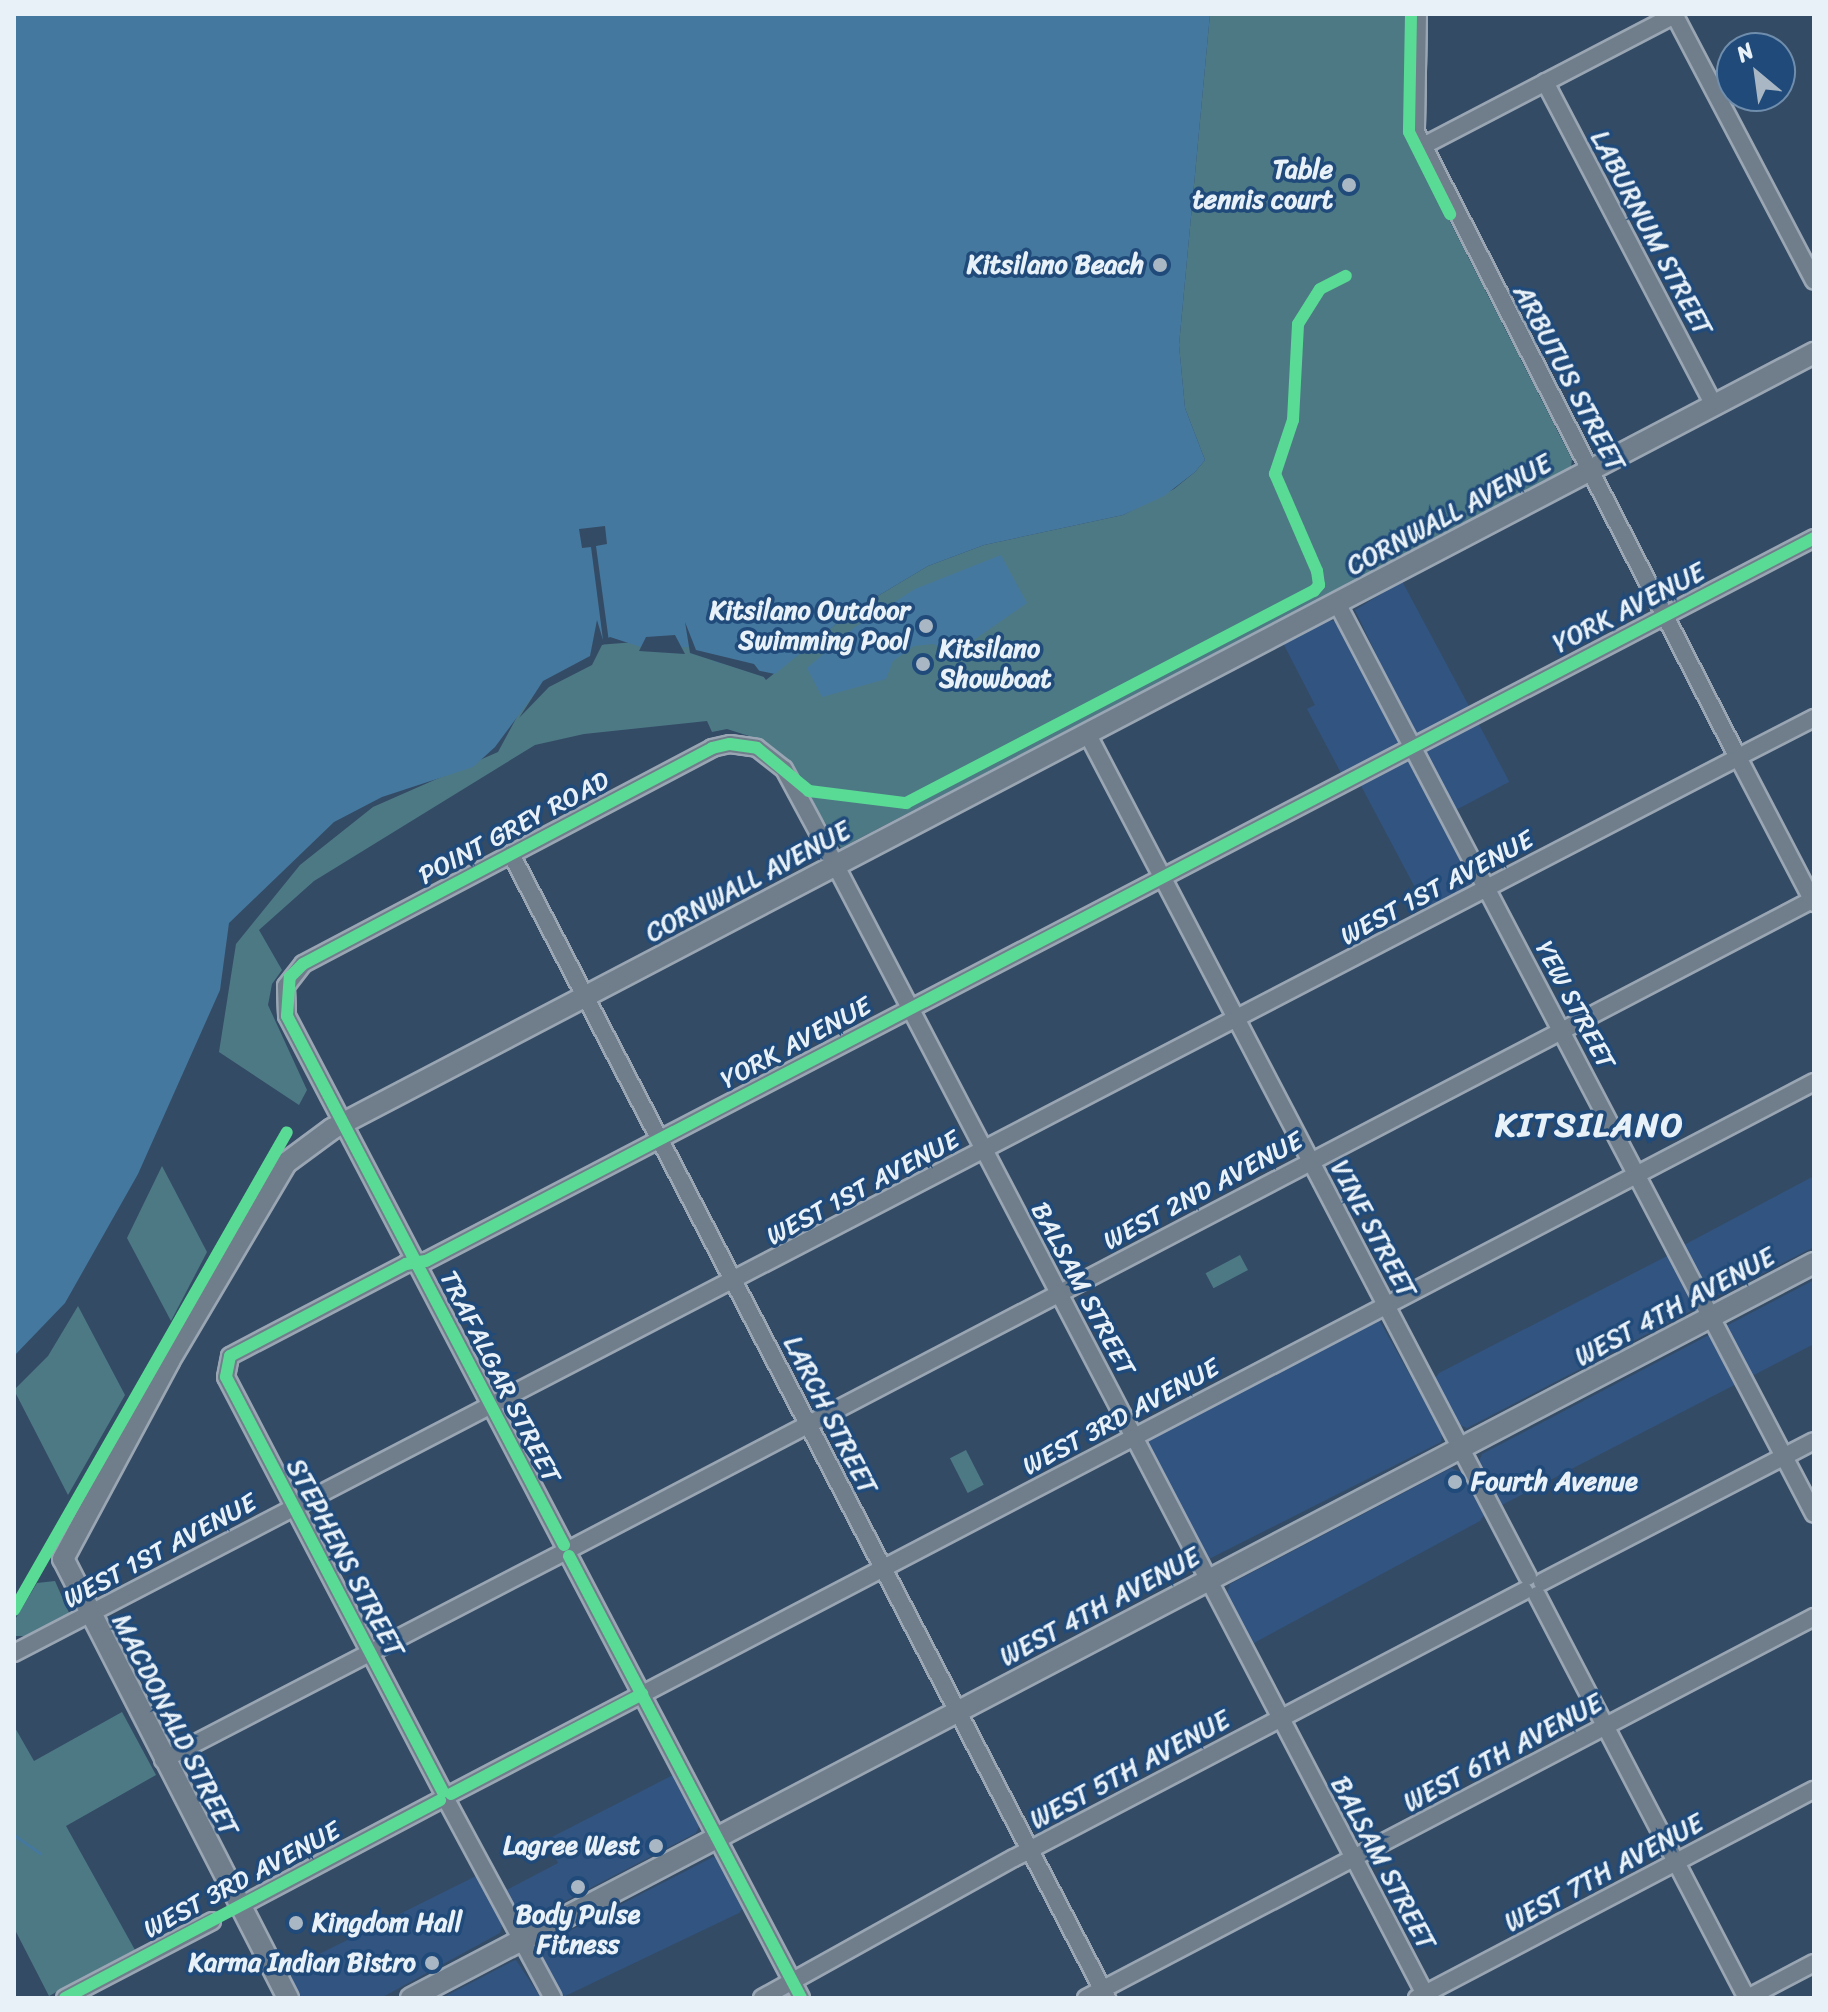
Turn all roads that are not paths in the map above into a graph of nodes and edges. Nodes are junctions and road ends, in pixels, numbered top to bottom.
1 (1418, 14) edge
2 (1675, 14) edge
3 (1545, 82) junction
4 (1423, 146) junction
5 (1814, 281) edge
6 (1814, 353) edge
7 (1714, 405) junction
8 (1591, 470) junction
9 (1814, 538) edge
10 (1337, 603) junction
11 (1664, 614) junction
12 (1814, 718) edge
13 (1087, 733) junction
14 (748, 745) joint
15 (1412, 746) junction
16 (1738, 757) junction
17 (511, 854) junction
18 (835, 866) junction
19 (1161, 876) junction
20 (1487, 889) junction
21 (1813, 901) edge
22 (585, 997) junction
23 (910, 1008) junction
24 (287, 1016) joint
25 (1237, 1021) junction
26 (1561, 1031) junction
27 (1814, 1082) edge
28 (343, 1123) junction
29 (658, 1140) junction
30 (985, 1152) junction
31 (1311, 1161) junction
32 (1636, 1174) junction
33 (417, 1262) junction
34 (1814, 1263) edge
35 (734, 1283) junction
36 (1059, 1295) junction
37 (1385, 1305) junction
38 (1711, 1317) junction
39 (230, 1356) joint
40 (490, 1407) junction
41 (807, 1424) junction
42 (1134, 1438) junction
43 (1814, 1441) edge
44 (1460, 1448) junction
45 (1783, 1456) junction
46 (294, 1507) junction
47 (1814, 1514) edge
48 (566, 1551) junction
49 (882, 1569) junction
50 (1208, 1580) junction
51 (1533, 1586) junction
52 (89, 1616) junction
53 (1814, 1617) edge
54 (14, 1653) edge
55 (370, 1653) junction
56 (642, 1694) junction
57 (957, 1711) junction
58 (1280, 1719) junction
59 (1605, 1726) junction
60 (163, 1760) junction
61 (1814, 1790) edge
62 (445, 1797) junction
63 (717, 1838) junction
64 (1030, 1850) junction
65 (1355, 1858) junction
66 (1676, 1862) junction
67 (240, 1906) junction
68 (212, 1921) dead end
69 (522, 1940) junction
70 (1814, 1963) edge
71 (791, 1980) junction
72 (1105, 1994) edge
73 (1748, 1996) edge
74 (1423, 1997) edge
75 (65, 1998) edge
76 (288, 1998) edge
77 (411, 1998) edge
78 (553, 1998) edge
79 (762, 1998) edge
80 (801, 1998) edge
81 (1086, 1998) edge

1 - 4 street, ARBUTUS STREET
2 - 3 street
2 - 5 street
3 - 4 street
3 - 7 street, LABURNUM STREET
4 - 8 street, ARBUTUS STREET
6 - 7 main road, CORNWALL AVENUE
7 - 8 main road, CORNWALL AVENUE
8 - 10 main road, CORNWALL AVENUE
8 - 11 street, ARBUTUS STREET
9 - 11 street, YORK AVENUE
10 - 13 main road, CORNWALL AVENUE
10 - 15 street, YEW STREET
11 - 15 street, YORK AVENUE
11 - 16 street, ARBUTUS STREET
12 - 16 street, WEST 1ST AVENUE
13 - 18 main road, CORNWALL AVENUE
13 - 19 street, VINE STREET
14 - 17 street, POINT GREY ROAD
14 - 18 street, BALSAM STREET
15 - 19 street, YORK AVENUE
15 - 20 street, YEW STREET
16 - 20 street, WEST 1ST AVENUE
16 - 21 street, ARBUTUS STREET
17 - 22 street, LARCH STREET
17 - 24 street, POINT GREY ROAD
18 - 22 main road, CORNWALL AVENUE
18 - 23 street, BALSAM STREET
19 - 23 street, YORK AVENUE
19 - 25 street, VINE STREET
20 - 25 street, WEST 1ST AVENUE
20 - 26 street, YEW STREET
21 - 26 street, WEST 2ND AVENUE
22 - 28 main road, CORNWALL AVENUE
22 - 29 street, LARCH STREET
23 - 29 street, YORK AVENUE
23 - 30 street, BALSAM STREET
24 - 28 street, TRAFALGAR STREET
25 - 30 street, WEST 1ST AVENUE
25 - 31 street, VINE STREET
26 - 31 street, WEST 2ND AVENUE
26 - 32 street, YEW STREET
27 - 32 street, WEST 3RD AVENUE
28 - 33 street, TRAFALGAR STREET
28 - 52 main road, MACDONALD STREET
29 - 33 street, YORK AVENUE
29 - 35 street, LARCH STREET
30 - 35 street, WEST 1ST AVENUE
30 - 36 street, BALSAM STREET
31 - 36 street, WEST 2ND AVENUE
31 - 37 street, VINE STREET
32 - 37 street, WEST 3RD AVENUE
32 - 38 street, YEW STREET
33 - 39 street, YORK AVENUE
33 - 40 street, TRAFALGAR STREET
34 - 38 main road, WEST 4TH AVENUE
35 - 40 street, WEST 1ST AVENUE
35 - 41 street, LARCH STREET
36 - 41 street, WEST 2ND AVENUE
36 - 42 street, BALSAM STREET
37 - 42 street, WEST 3RD AVENUE
37 - 44 street, VINE STREET
38 - 44 main road, WEST 4TH AVENUE
38 - 45 street, YEW STREET
39 - 46 street, STEPHENS STREET
40 - 46 street, WEST 1ST AVENUE
40 - 48 street, TRAFALGAR STREET
41 - 48 street, WEST 2ND AVENUE
41 - 49 street, LARCH STREET
42 - 49 street, WEST 3RD AVENUE
42 - 50 street, BALSAM STREET
43 - 45 street, WEST 5TH AVENUE
44 - 50 main road, WEST 4TH AVENUE
44 - 51 street, VINE STREET
45 - 47 street, YEW STREET
45 - 51 street, WEST 5TH AVENUE
46 - 52 street, WEST 1ST AVENUE
46 - 55 street, STEPHENS STREET
48 - 55 street, WEST 2ND AVENUE
48 - 56 street, TRAFALGAR STREET
49 - 56 street, WEST 3RD AVENUE
49 - 57 street, LARCH STREET
50 - 57 main road, WEST 4TH AVENUE
50 - 58 street, BALSAM STREET
51 - 58 street, WEST 5TH AVENUE
51 - 59 street, VINE STREET
52 - 54 street, WEST 1ST AVENUE
52 - 60 main road, MACDONALD STREET
53 - 59 street, WEST 6TH AVENUE
55 - 60 street, WEST 2ND AVENUE
55 - 62 street, STEPHENS STREET
56 - 62 street, WEST 3RD AVENUE
56 - 63 street, TRAFALGAR STREET
57 - 63 main road, WEST 4TH AVENUE
57 - 64 street, LARCH STREET
58 - 64 street, WEST 5TH AVENUE
58 - 65 street, BALSAM STREET
59 - 65 street, WEST 6TH AVENUE
59 - 66 street, VINE STREET
60 - 67 main road, MACDONALD STREET
61 - 66 street, WEST 7TH AVENUE
62 - 67 street, WEST 3RD AVENUE
62 - 69 street, STEPHENS STREET
63 - 69 main road, WEST 4TH AVENUE
63 - 71 street, TRAFALGAR STREET
64 - 71 street, WEST 5TH AVENUE
64 - 72 street, LARCH STREET
65 - 72 street, WEST 6TH AVENUE
65 - 74 street, BALSAM STREET
66 - 73 street, VINE STREET
66 - 74 street, WEST 7TH AVENUE
67 - 76 main road, MACDONALD STREET
68 - 75 street, WEST 3RD AVENUE
69 - 77 main road, WEST 4TH AVENUE
69 - 78 street, STEPHENS STREET
70 - 73 street
71 - 79 street, WEST 5TH AVENUE
71 - 80 street, TRAFALGAR STREET
72 - 81 street, WEST 6TH AVENUE

